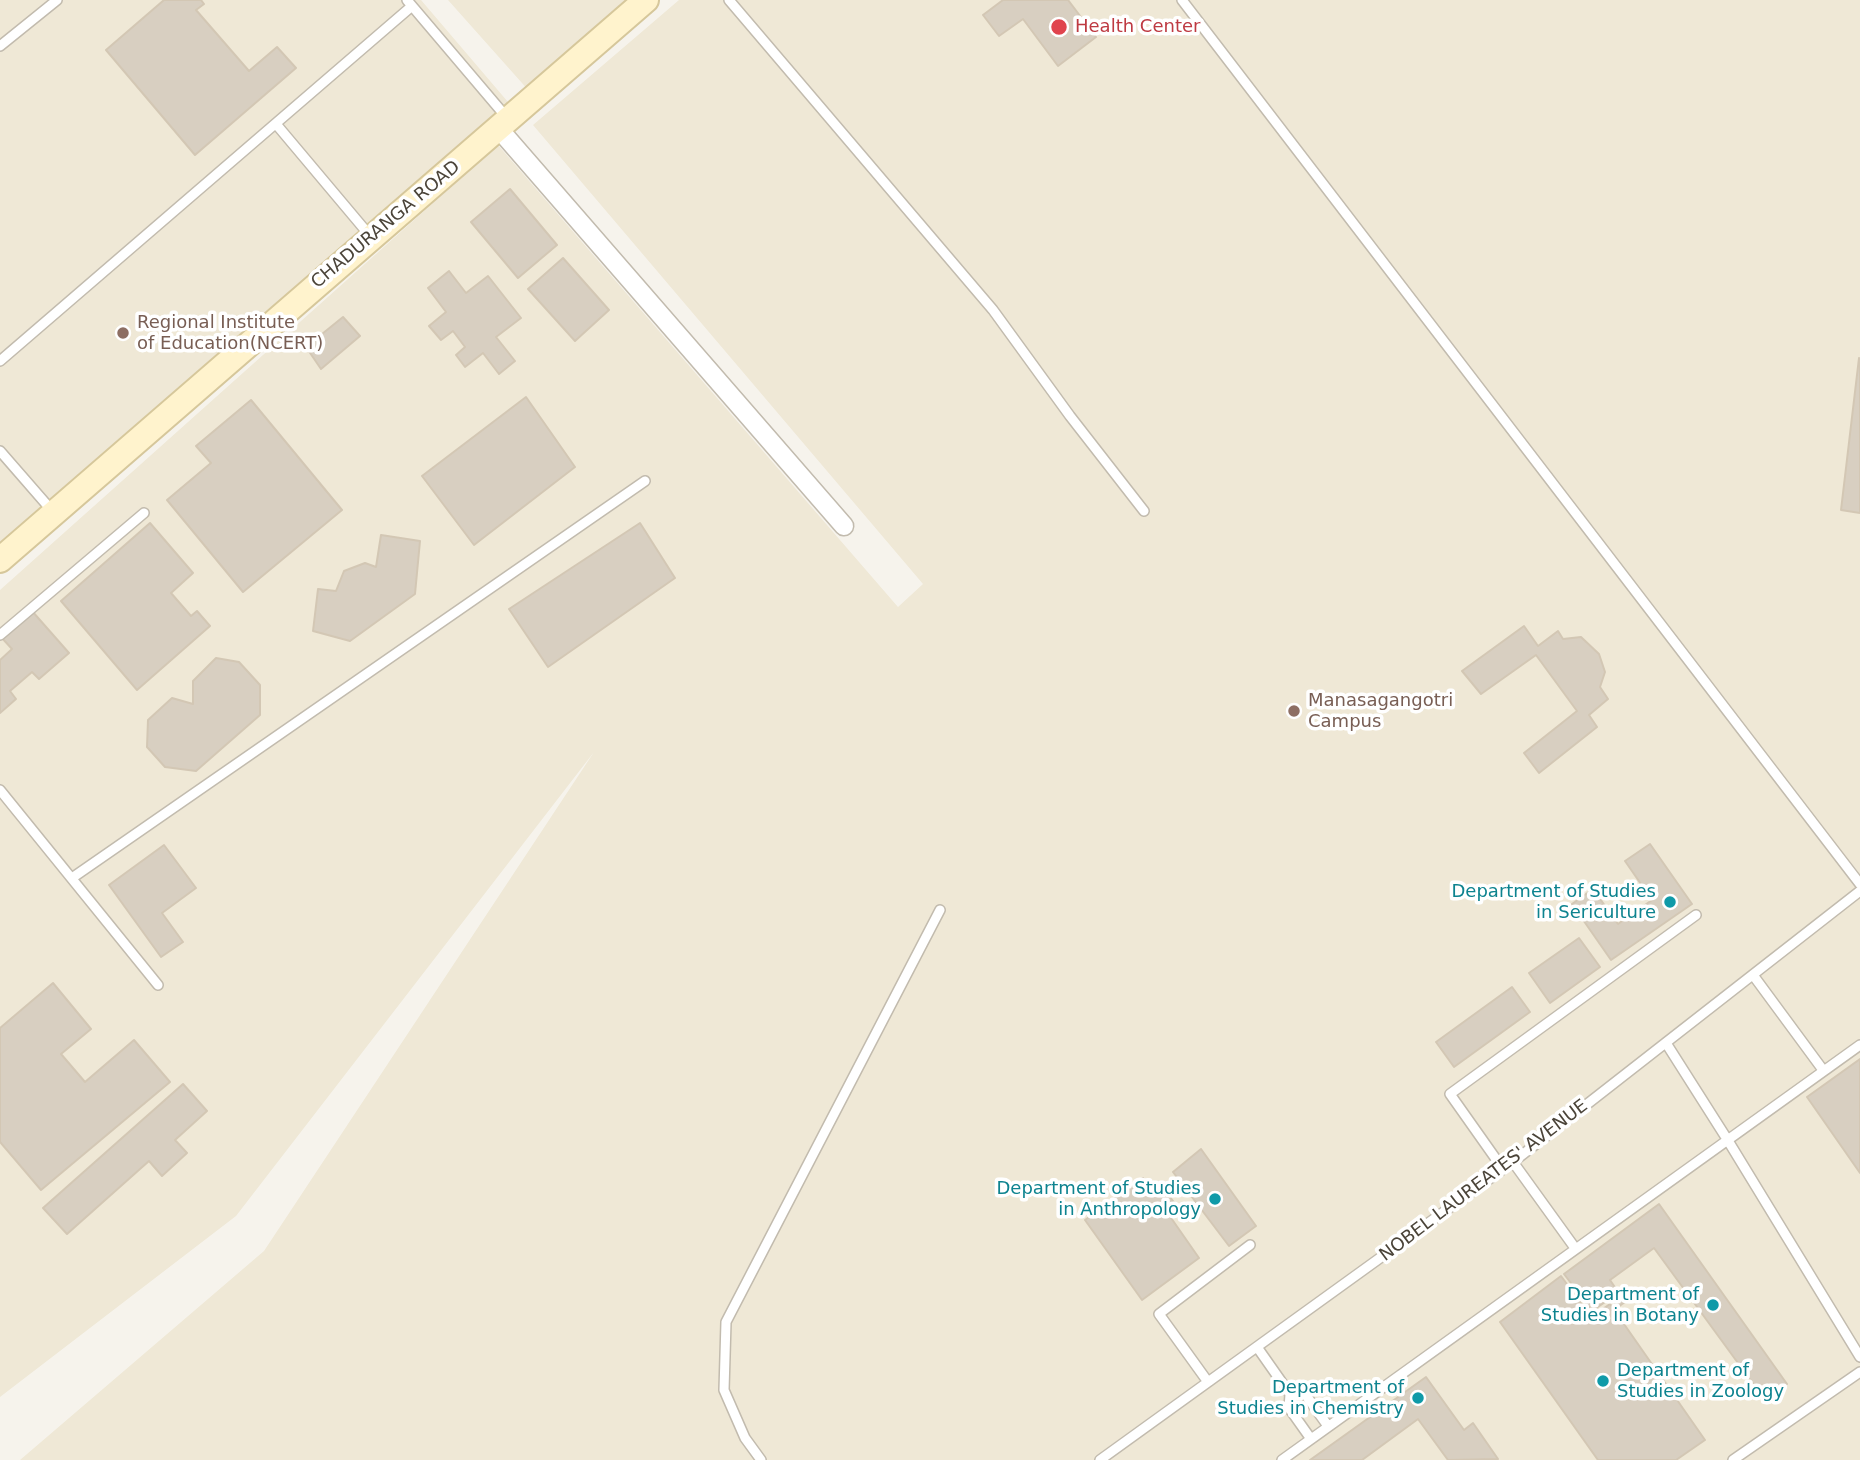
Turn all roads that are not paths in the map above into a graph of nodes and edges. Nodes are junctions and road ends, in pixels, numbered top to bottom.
1 (57, 0) edge
2 (646, 0) edge
3 (729, 0) edge
4 (1182, 0) edge
5 (409, 3) edge
6 (0, 46) edge
7 (276, 124) junction
8 (504, 125) junction
9 (371, 237) junction
10 (0, 361) edge
11 (0, 451) edge
12 (645, 481) dead end
13 (1144, 511) dead end
14 (54, 513) junction
15 (144, 513) dead end
16 (844, 526) dead end
17 (0, 560) edge
18 (0, 635) edge
19 (0, 790) edge
20 (72, 878) junction
21 (1860, 884) edge
22 (1860, 891) edge
23 (940, 910) dead end
24 (1696, 915) dead end
25 (1753, 975) junction
26 (158, 985) dead end
27 (1666, 1043) junction
28 (1860, 1045) edge
29 (1823, 1070) junction
30 (1727, 1139) junction
31 (1513, 1162) junction
32 (1503, 1169) junction
33 (1250, 1245) dead end
34 (1575, 1248) junction
35 (1257, 1347) junction
36 (1860, 1357) edge
37 (1860, 1372) edge
38 (1208, 1382) junction
39 (1290, 1394) junction
40 (1328, 1426) junction
41 (1311, 1438) junction
42 (761, 1460) edge
43 (1100, 1460) edge
44 (1282, 1460) edge
45 (1733, 1460) edge

1 - 6 lane
2 - 8 street, CHADURANGA ROAD
3 - 13 lane
4 - 21 lane
5 - 7 lane
5 - 8 lane
7 - 9 lane
7 - 10 lane
8 - 9 street, CHADURANGA ROAD
8 - 16 street
9 - 14 street, CHADURANGA ROAD
11 - 14 lane
12 - 20 lane
14 - 17 street, CHADURANGA ROAD
15 - 18 lane
19 - 20 lane
20 - 26 lane
22 - 25 lane, NOBEL LAUREATES' AVENUE
23 - 42 lane
24 - 32 lane
25 - 27 lane, NOBEL LAUREATES' AVENUE
25 - 29 lane
27 - 30 lane
27 - 31 lane, NOBEL LAUREATES' AVENUE
28 - 29 lane
29 - 30 lane
30 - 34 lane
30 - 36 lane
31 - 32 lane, NOBEL LAUREATES' AVENUE
31 - 34 lane
32 - 35 lane, NOBEL LAUREATES' AVENUE
33 - 38 lane
34 - 40 lane
35 - 38 lane, NOBEL LAUREATES' AVENUE
35 - 39 lane
37 - 45 lane
38 - 43 lane, NOBEL LAUREATES' AVENUE
39 - 40 lane
39 - 41 lane
40 - 41 lane
41 - 44 lane

